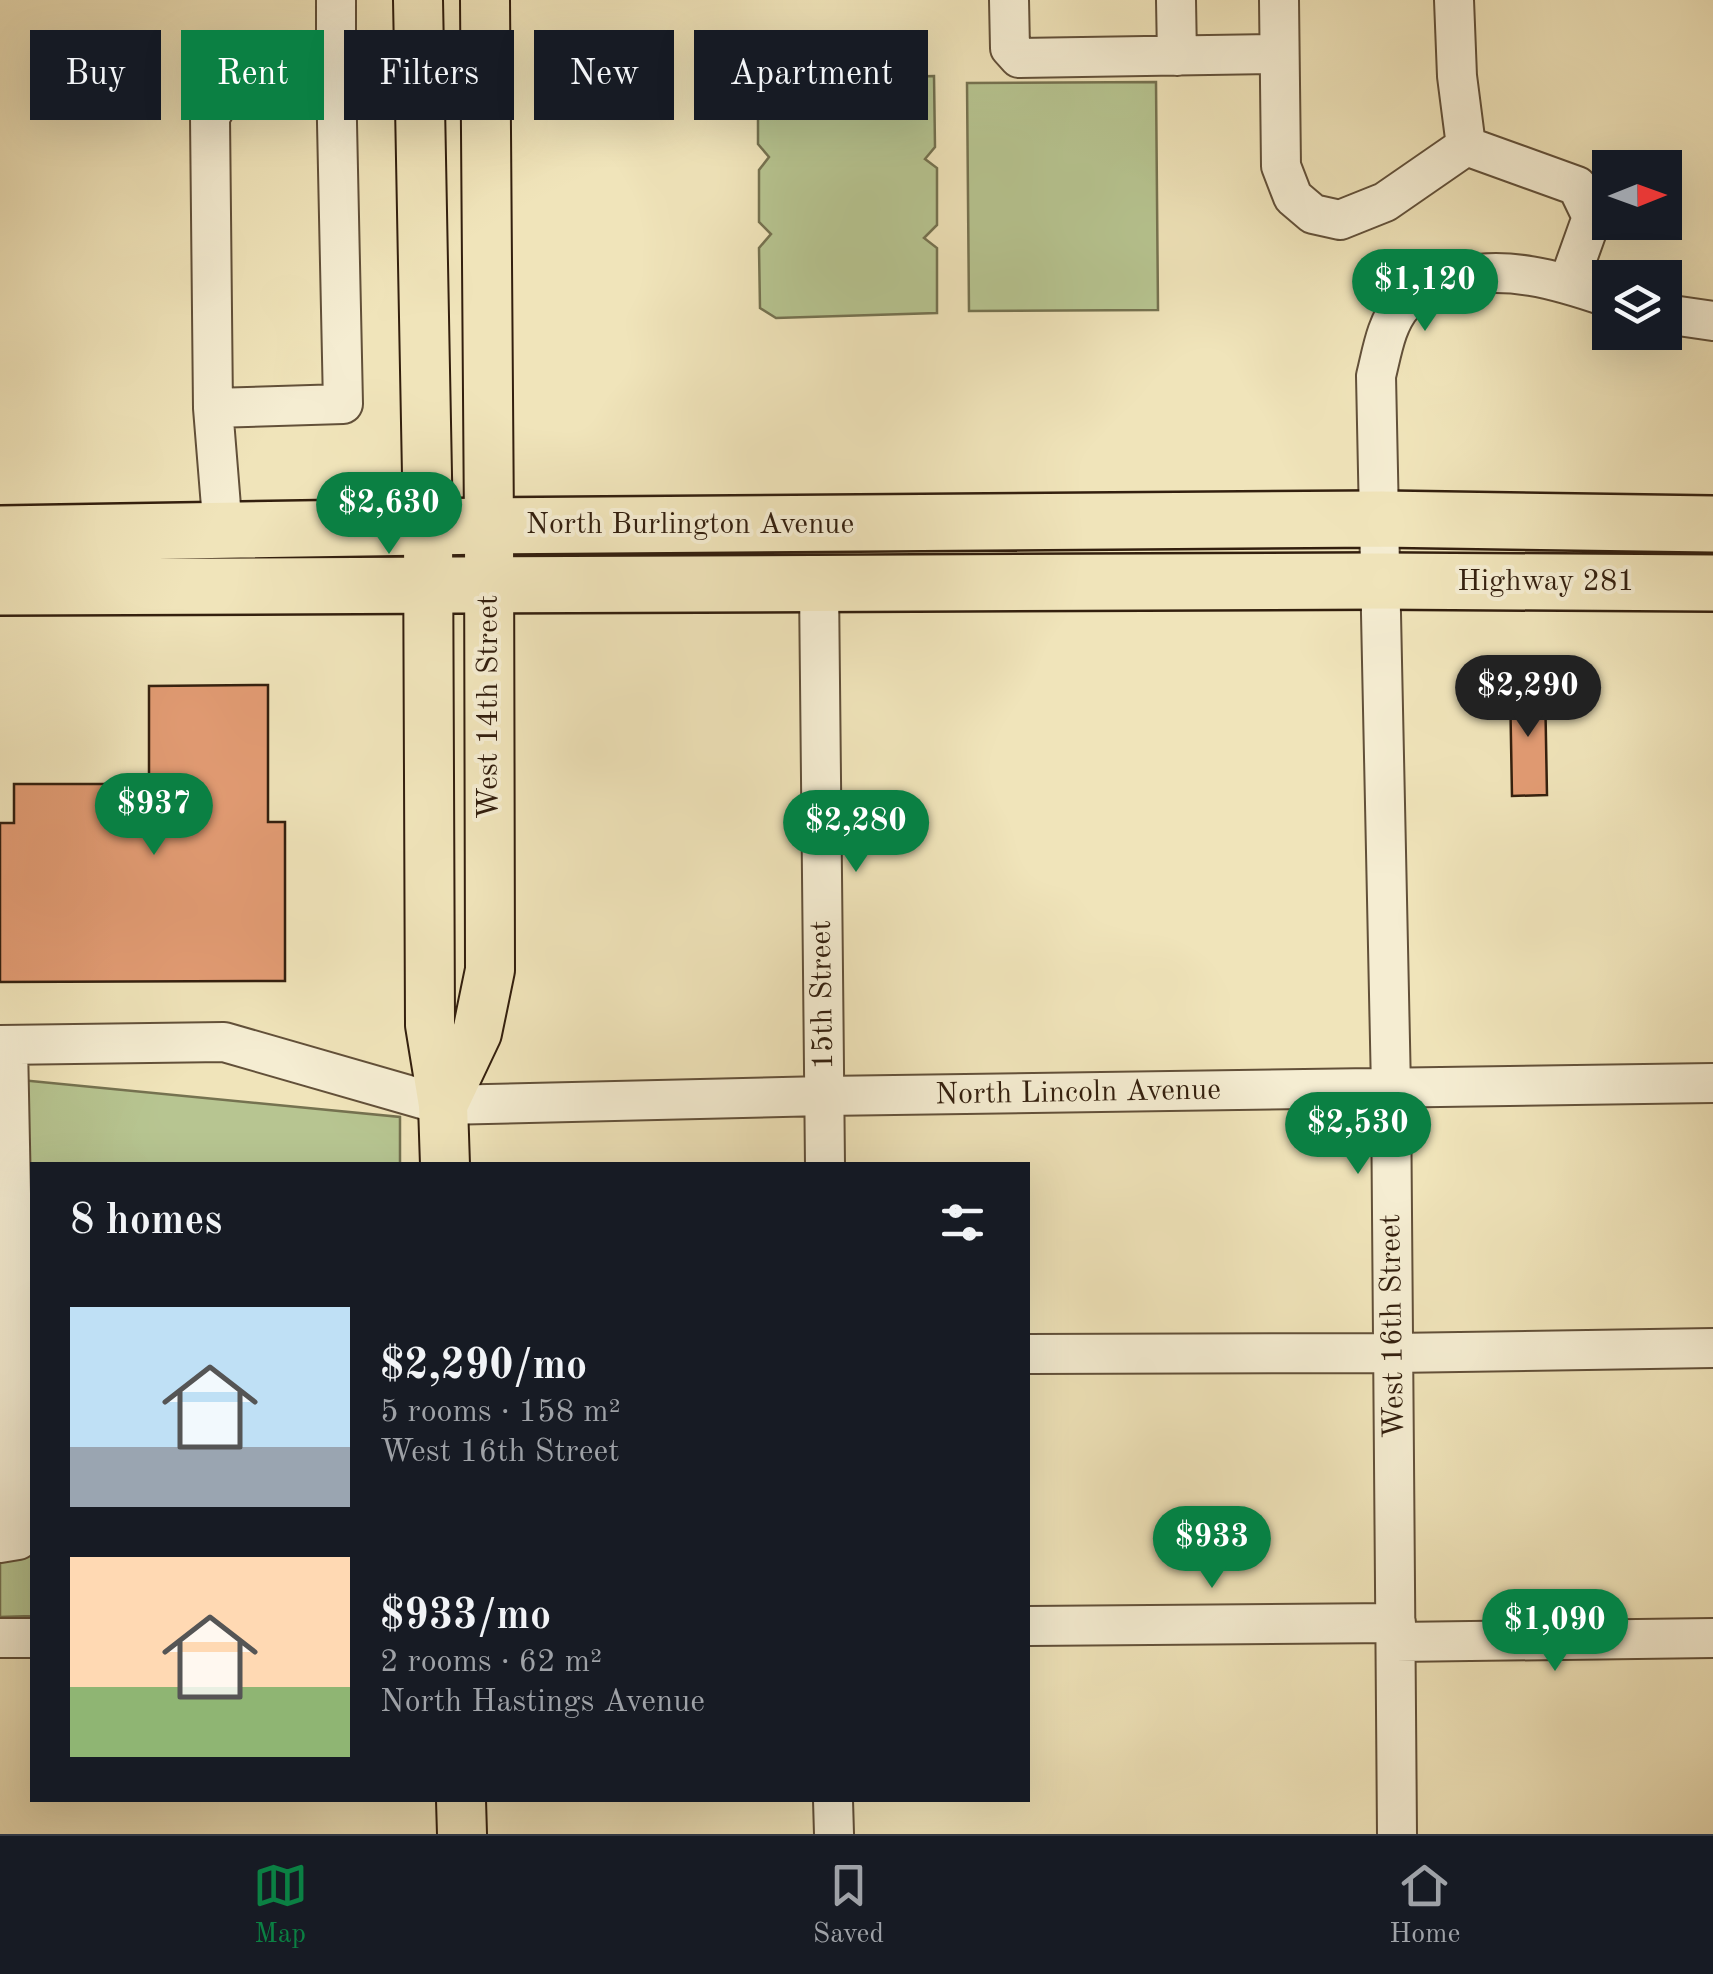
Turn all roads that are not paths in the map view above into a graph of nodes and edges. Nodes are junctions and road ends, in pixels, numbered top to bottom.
1 (336, 0) edge
2 (418, 0) edge
3 (484, 0) edge
4 (1009, 0) edge
5 (1176, 0) edge
6 (1278, 0) edge
7 (1454, 0) edge
8 (418, 30) edge
9 (1279, 54) junction
10 (1178, 56) junction
11 (336, 76) junction
12 (344, 76) edge
13 (420, 120) edge
14 (1466, 146) junction
15 (1568, 284) junction
16 (1592, 292) edge
17 (1682, 316) edge
18 (1713, 321) edge
19 (213, 408) junction
20 (1381, 519) junction
21 (1713, 524) edge
22 (490, 526) junction
23 (428, 528) junction
24 (223, 532) junction
25 (0, 534) edge
26 (1380, 582) junction
27 (1713, 584) edge
28 (489, 585) junction
29 (819, 585) junction
30 (427, 586) junction
31 (0, 587) edge
32 (4, 1045) edge
33 (1713, 1083) edge
34 (1390, 1089) junction
35 (824, 1096) junction
36 (443, 1106) junction
37 (445, 1162) edge
38 (825, 1162) edge
39 (1713, 1348) edge
40 (1394, 1353) junction
41 (1030, 1354) edge
42 (0, 1543) edge
43 (1030, 1626) edge
44 (1396, 1632) junction
45 (0, 1638) edge
46 (30, 1638) edge
47 (1713, 1638) edge
48 (461, 1802) edge
49 (833, 1802) edge
50 (462, 1834) edge
51 (834, 1834) edge
52 (1397, 1834) edge

1 - 11 street
2 - 8 main road, West 14th Street
3 - 22 main road, West 14th Street
4 - 10 street
5 - 10 street
6 - 9 street
7 - 14 street
9 - 10 street
9 - 14 street
11 - 12 street
11 - 19 street
11 - 19 street
13 - 23 main road, West 14th Street
14 - 15 street
15 - 16 street, West 16th Street
15 - 20 street, West 16th Street
17 - 18 street
19 - 24 street
20 - 21 highway, Highway 281
20 - 22 highway, North Burlington Avenue
20 - 26 street, West 16th Street
22 - 23 highway, North Burlington Avenue
22 - 28 main road, West 14th Street
23 - 24 highway, North Burlington Avenue
23 - 30 main road, West 14th Street
24 - 25 highway, North Burlington Avenue
26 - 27 highway, Highway 281
26 - 29 highway, North Burlington Avenue
26 - 34 street, West 16th Street
28 - 29 highway, North Burlington Avenue
28 - 30 highway, North Burlington Avenue
28 - 36 main road, West 14th Street
29 - 35 street, 15th Street
30 - 31 highway, North Burlington Avenue
30 - 36 main road, West 14th Street
32 - 36 street, North Lincoln Avenue
32 - 42 street
33 - 34 street, North Lincoln Avenue
34 - 35 street, North Lincoln Avenue
34 - 40 street, West 16th Street
35 - 36 street, North Lincoln Avenue
35 - 38 street, 15th Street
36 - 37 main road, West 14th Street
39 - 40 street
40 - 41 street
40 - 44 street, West 16th Street
43 - 44 street
44 - 47 street
44 - 52 street, West 16th Street
45 - 46 street
48 - 50 main road
49 - 51 street

